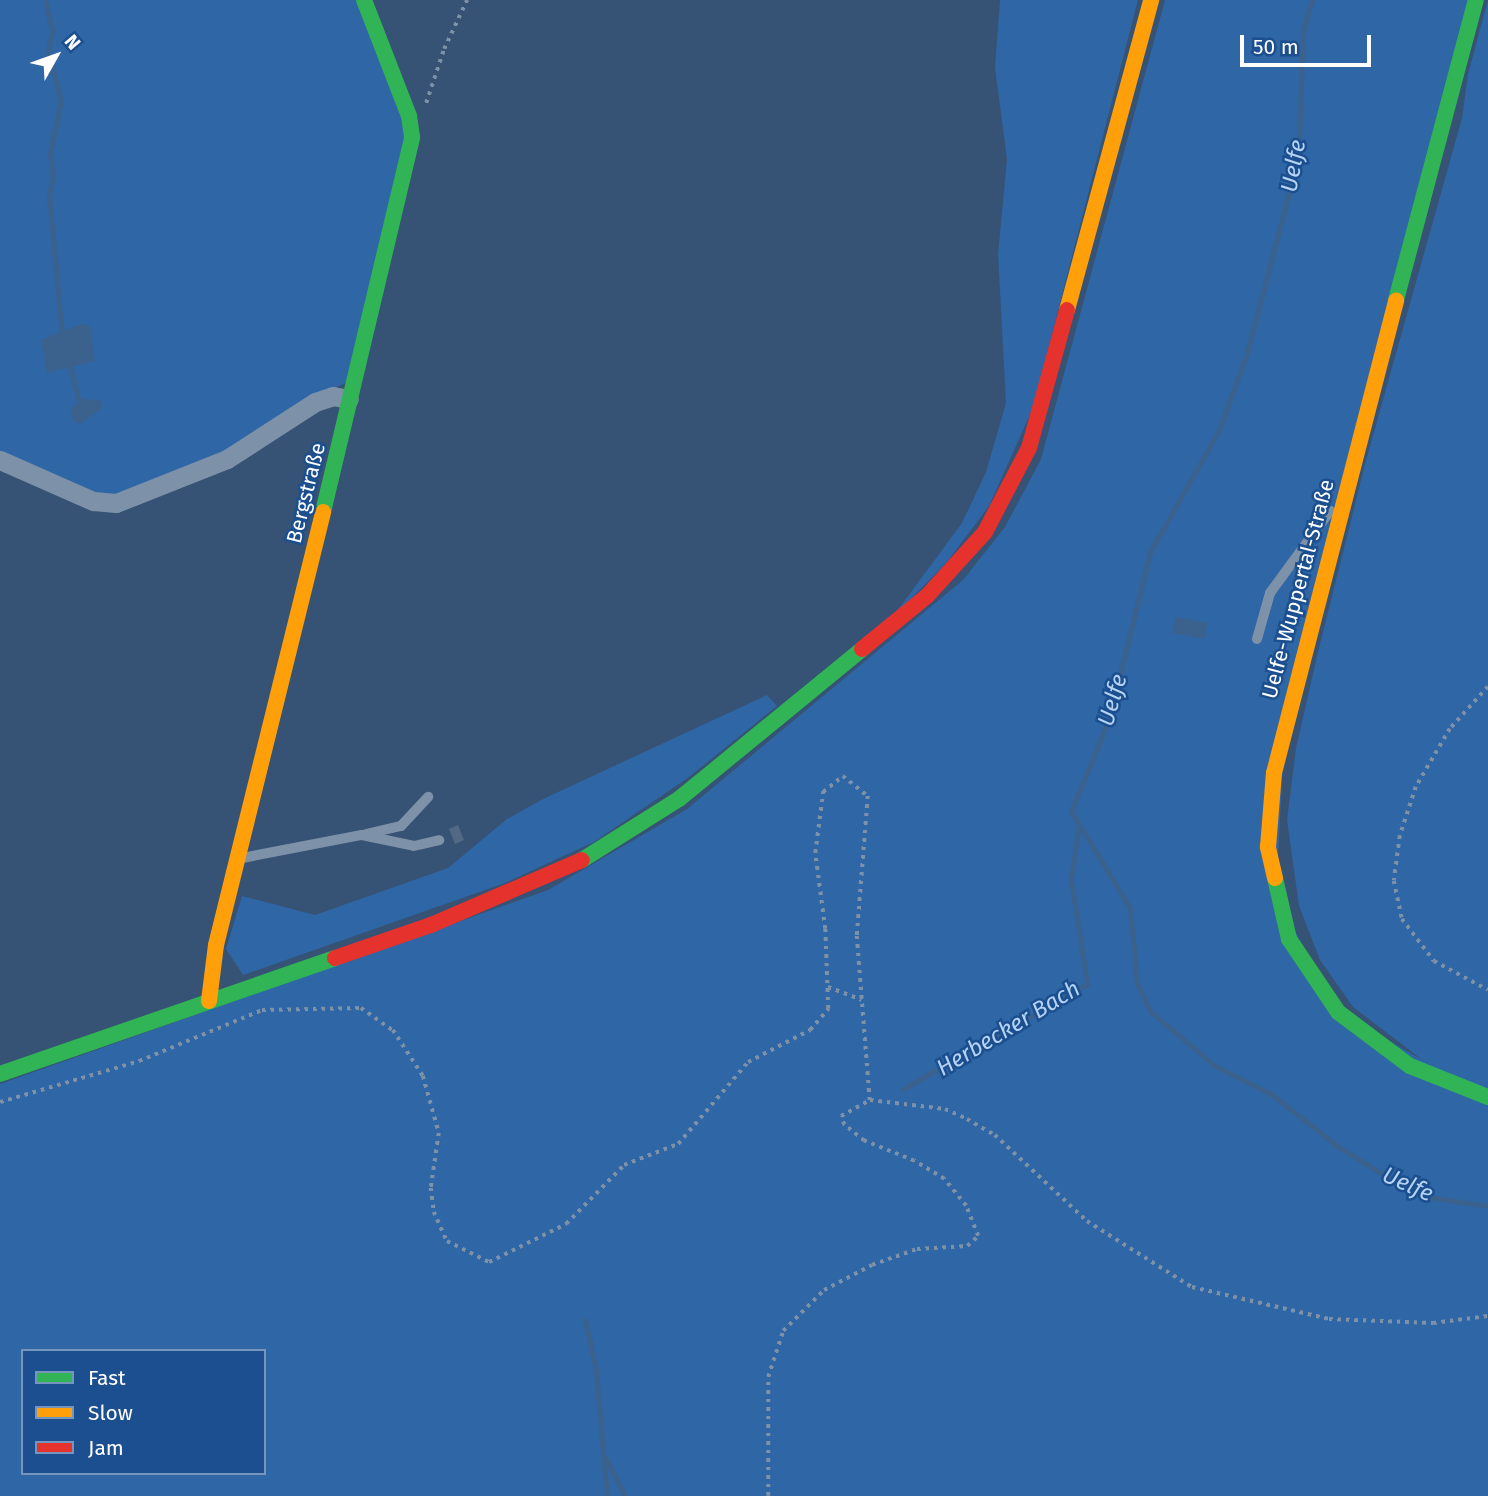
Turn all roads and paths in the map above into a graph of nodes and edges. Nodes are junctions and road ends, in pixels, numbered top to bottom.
1 (364, 0) edge
2 (467, 0) edge
3 (1151, 0) edge
4 (1476, 0) edge
5 (424, 110) dead end
6 (349, 399) junction
7 (0, 460) edge
8 (1346, 491) junction
9 (1257, 639) dead end
10 (1488, 687) edge
11 (428, 797) dead end
12 (362, 835) junction
13 (439, 840) dead end
14 (238, 859) junction
15 (827, 987) junction
16 (1488, 990) edge
17 (862, 1000) junction
18 (209, 1001) junction
19 (0, 1074) edge
20 (1488, 1097) edge
21 (870, 1100) junction
22 (0, 1102) edge
23 (1488, 1316) edge
24 (768, 1496) edge

1 - 6 main road, Bergstraße
2 - 5 path
3 - 18 main road
4 - 8 main road, Uelfe-Wuppertal-Straße
6 - 7 street
6 - 14 main road, Bergstraße
8 - 9 lane
8 - 20 main road, Uelfe-Wuppertal-Straße
10 - 16 path
11 - 12 lane
12 - 13 lane
12 - 14 lane
14 - 18 main road, Bergstraße
15 - 17 path
15 - 17 path
15 - 22 path
17 - 21 path
18 - 19 main road
21 - 23 path
21 - 24 path

